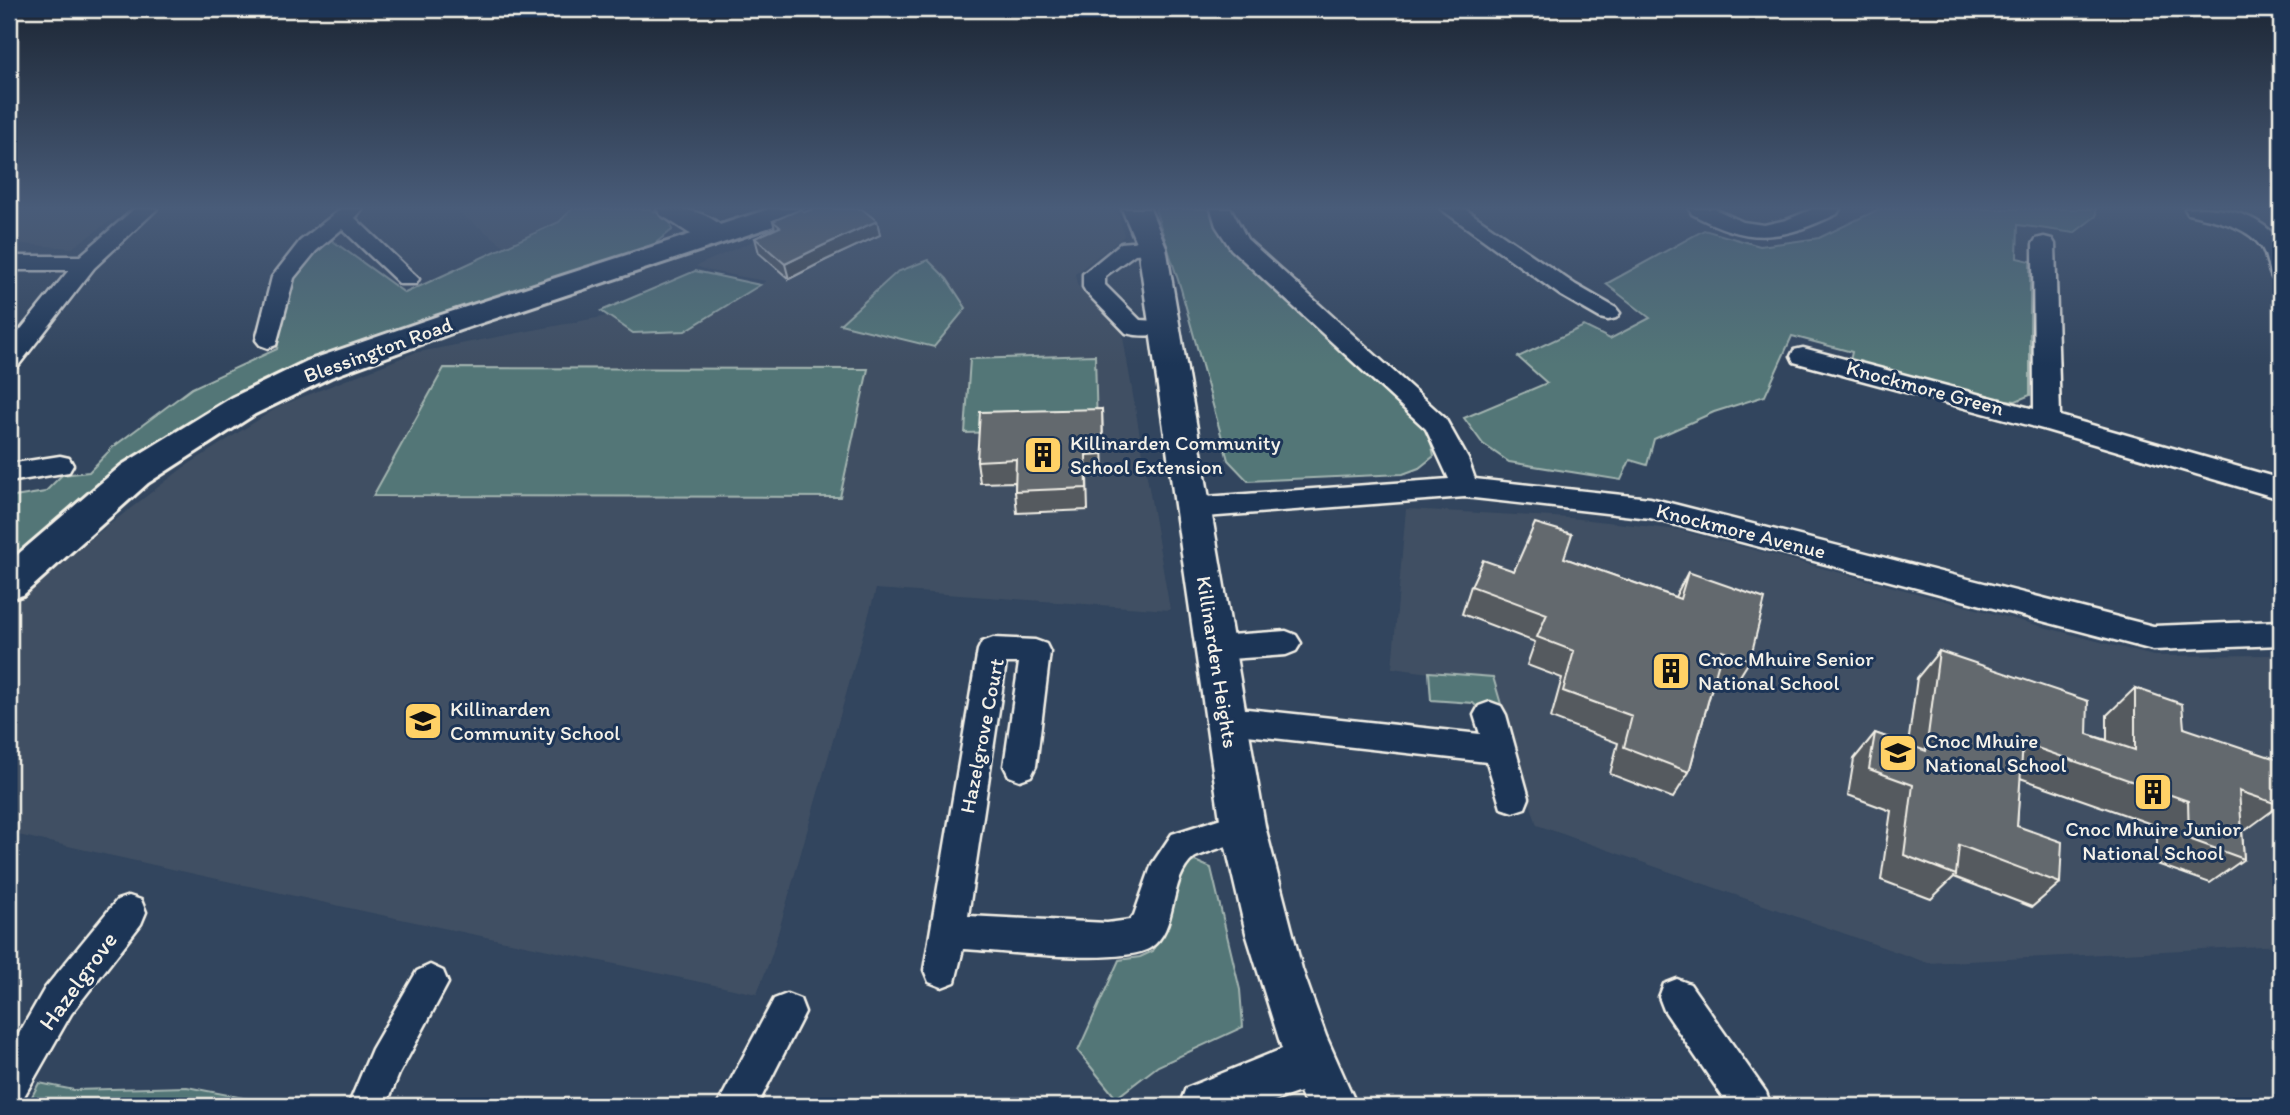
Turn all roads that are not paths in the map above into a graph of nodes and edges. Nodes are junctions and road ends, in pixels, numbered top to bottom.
1 (296, 261) edge
2 (392, 261) edge
3 (636, 261) edge
4 (1111, 261) edge
5 (1154, 261) edge
6 (1258, 261) edge
7 (1527, 261) edge
8 (2044, 261) edge
9 (9, 263) edge
10 (86, 263) joint
11 (408, 278) dead end
12 (1608, 313) dead end
13 (1164, 327) junction
14 (268, 340) dead end
15 (1803, 356) dead end
16 (9, 360) edge
17 (2047, 421) junction
18 (60, 465) dead end
19 (9, 473) edge
20 (1465, 487) junction
21 (2281, 489) edge
22 (1192, 508) junction
23 (9, 584) edge
24 (2281, 633) edge
25 (1286, 643) dead end
26 (1214, 648) junction
27 (1490, 715) dead end
28 (1226, 723) junction
29 (1499, 750) junction
30 (1020, 766) dead end
31 (1513, 798) dead end
32 (1243, 826) junction
33 (129, 912) dead end
34 (948, 932) junction
35 (942, 970) dead end
36 (430, 983) dead end
37 (1677, 997) dead end
38 (788, 1012) dead end
39 (1322, 1085) edge
40 (9, 1087) edge
41 (367, 1106) edge
42 (736, 1106) edge
43 (1204, 1106) edge
44 (1752, 1106) edge

1 - 14 street
2 - 11 street
3 - 23 main road, Blessington Road
4 - 13 street
5 - 13 street, Killinarden Heights
6 - 20 street
7 - 12 street
8 - 17 street
9 - 10 street
10 - 16 street
13 - 22 street, Killinarden Heights
15 - 17 street, Knockmore Green
17 - 21 street, Knockmore Green
18 - 19 street
20 - 22 street, Knockmore Avenue
20 - 24 street, Knockmore Avenue
22 - 26 street, Killinarden Heights
25 - 26 street
26 - 28 street, Killinarden Heights
27 - 29 street
28 - 29 street
28 - 32 street, Killinarden Heights
29 - 31 street
30 - 34 street, Hazelgrove Court
32 - 34 street
32 - 39 street, Killinarden Heights
33 - 40 street, Hazelgrove
34 - 35 street, Hazelgrove Court
36 - 41 street
37 - 44 street
38 - 42 street
39 - 43 street

